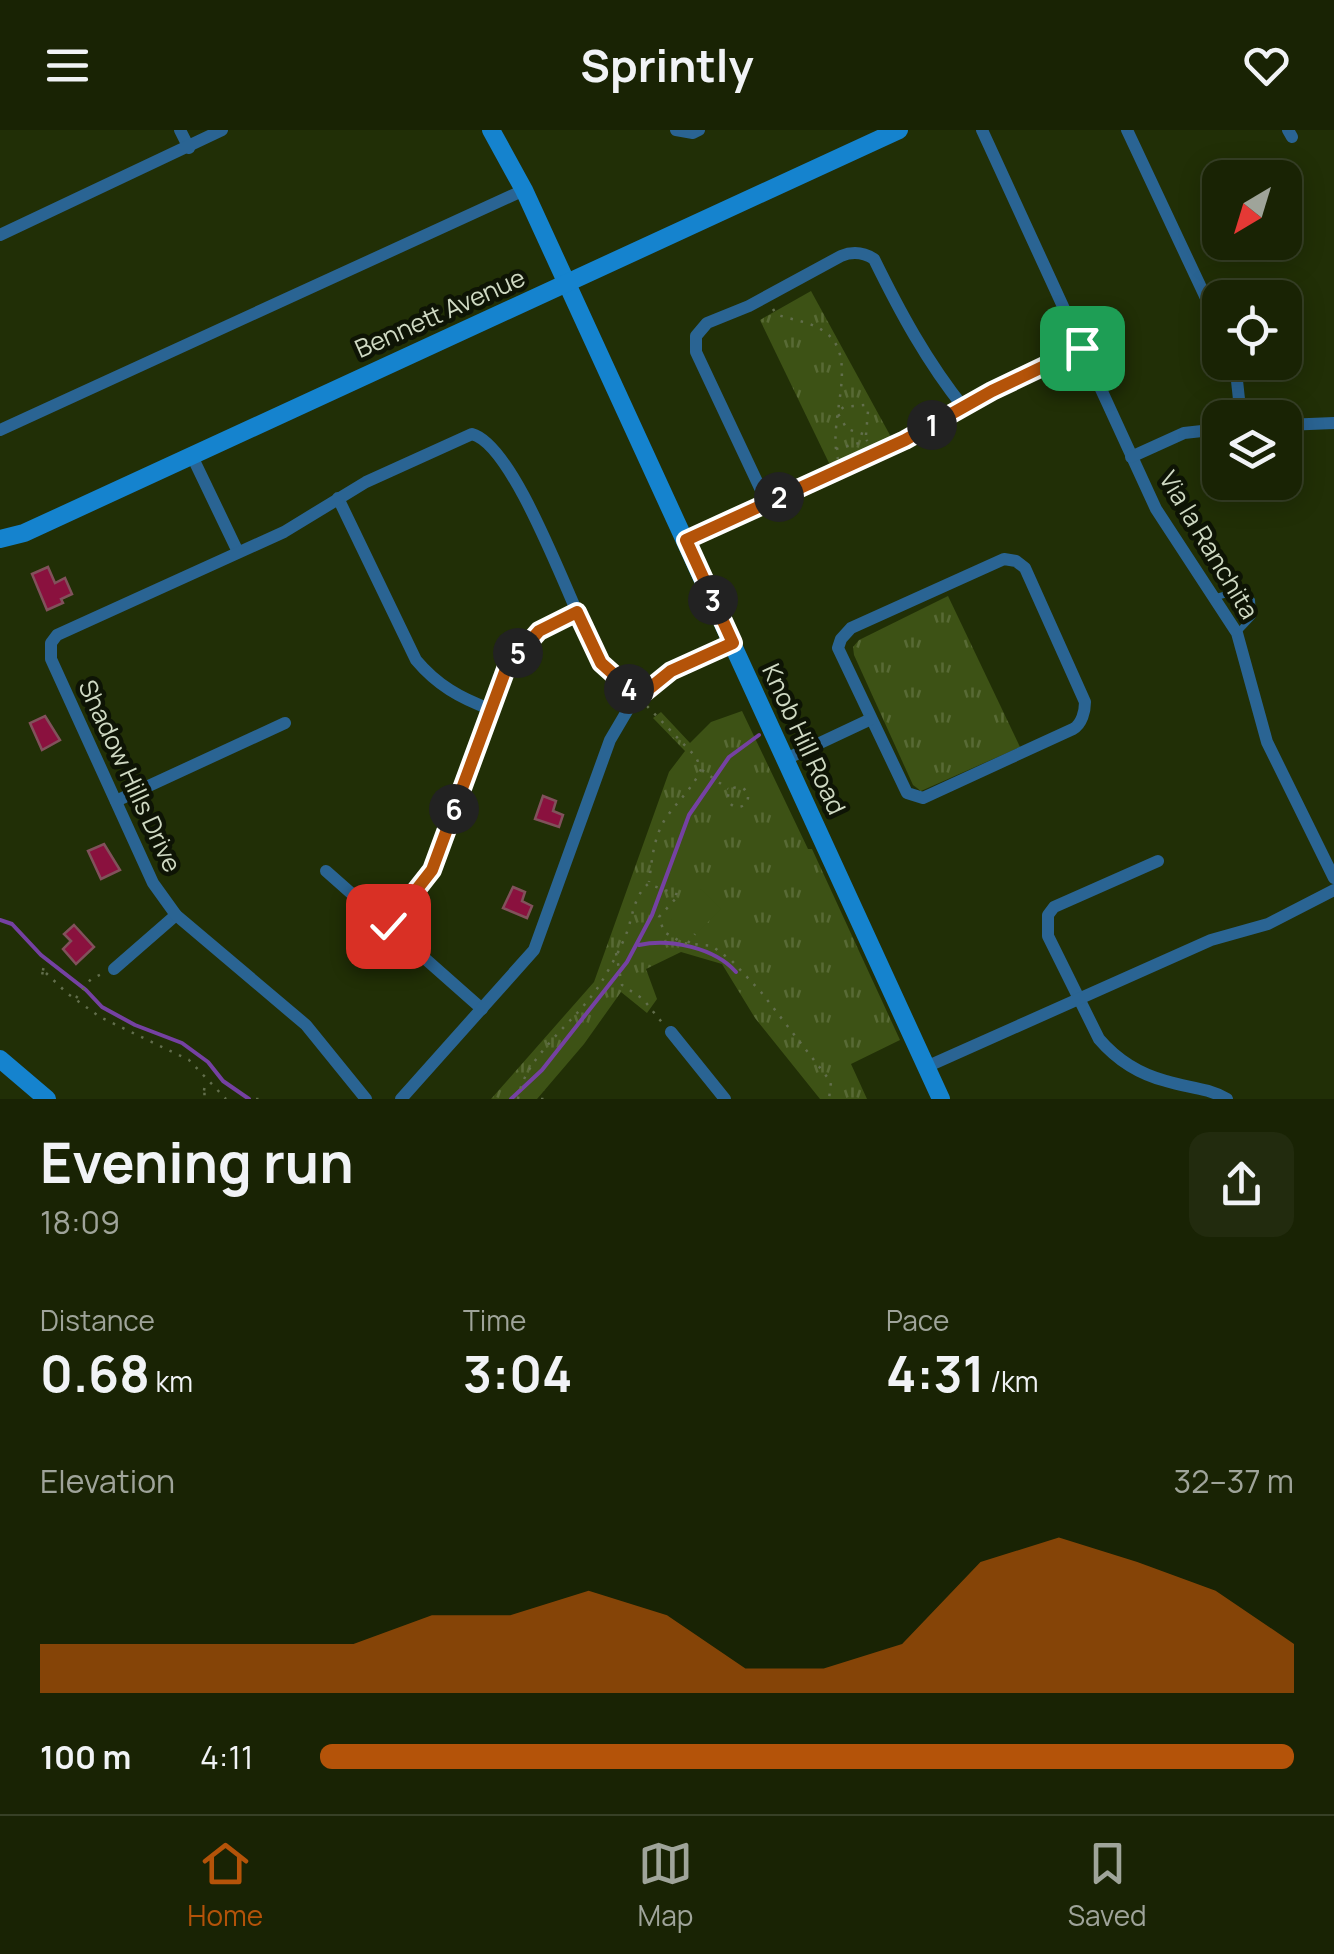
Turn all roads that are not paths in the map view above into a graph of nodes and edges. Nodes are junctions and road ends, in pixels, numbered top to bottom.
1 (180, 130) edge
2 (222, 130) edge
3 (491, 130) edge
4 (676, 130) edge
5 (699, 130) edge
6 (899, 130) edge
7 (982, 130) edge
8 (1127, 130) edge
9 (189, 148) junction
10 (524, 190) junction
11 (0, 235) edge
12 (566, 283) junction
13 (1202, 290) edge
14 (1082, 348) junction
15 (964, 408) junction
16 (1334, 423) edge
17 (1302, 424) edge
18 (0, 430) edge
19 (1202, 431) edge
20 (191, 454) junction
21 (1132, 457) junction
22 (338, 498) junction
23 (767, 503) junction
24 (0, 540) edge
25 (686, 540) junction
26 (238, 552) junction
27 (1216, 597) junction
28 (577, 612) junction
29 (1237, 633) junction
30 (733, 643) junction
31 (639, 697) junction
32 (490, 709) junction
33 (871, 719) junction
34 (285, 722) dead end
35 (786, 760) junction
36 (116, 801) junction
37 (1158, 860) dead end
38 (326, 871) dead end
39 (1334, 878) edge
40 (1334, 890) edge
41 (176, 915) junction
42 (388, 926) junction
43 (114, 969) road end
44 (1078, 998) junction
45 (482, 1010) junction
46 (671, 1032) road end
47 (0, 1059) edge
48 (926, 1067) junction
49 (47, 1099) edge
50 (366, 1099) edge
51 (401, 1099) edge
52 (725, 1099) edge
53 (941, 1099) edge
54 (1227, 1099) edge

1 - 9 street
2 - 9 street
3 - 10 street, Knob Hill Road
4 - 5 street
6 - 12 street, Bennett Avenue
7 - 14 street, Via la Ranchita
8 - 13 street
9 - 11 street
10 - 12 street, Knob Hill Road
10 - 18 street
12 - 20 street, Bennett Avenue
12 - 25 street, Knob Hill Road
14 - 15 street
14 - 21 street, Via la Ranchita
15 - 23 street
15 - 23 street
16 - 17 street
19 - 21 street
20 - 24 street, Bennett Avenue
20 - 26 street
21 - 27 street, Via la Ranchita
22 - 26 street
22 - 28 street
22 - 32 street
23 - 25 street
25 - 30 street, Knob Hill Road
26 - 36 street, Shadow Hills Drive
27 - 29 street, Via la Ranchita
27 - 29 lane
28 - 31 street
28 - 32 street
29 - 39 street, Via la Ranchita
30 - 31 street
30 - 35 street, Knob Hill Road
31 - 45 street
32 - 42 street
33 - 33 street
33 - 35 street
34 - 36 street
35 - 48 street, Knob Hill Road
36 - 41 street, Shadow Hills Drive
37 - 44 street
38 - 42 street
40 - 44 street
41 - 43 street
41 - 50 street, Shadow Hills Drive
42 - 45 street
44 - 48 street
44 - 54 street
45 - 51 street
46 - 52 street
47 - 49 street
48 - 53 street, Knob Hill Road

